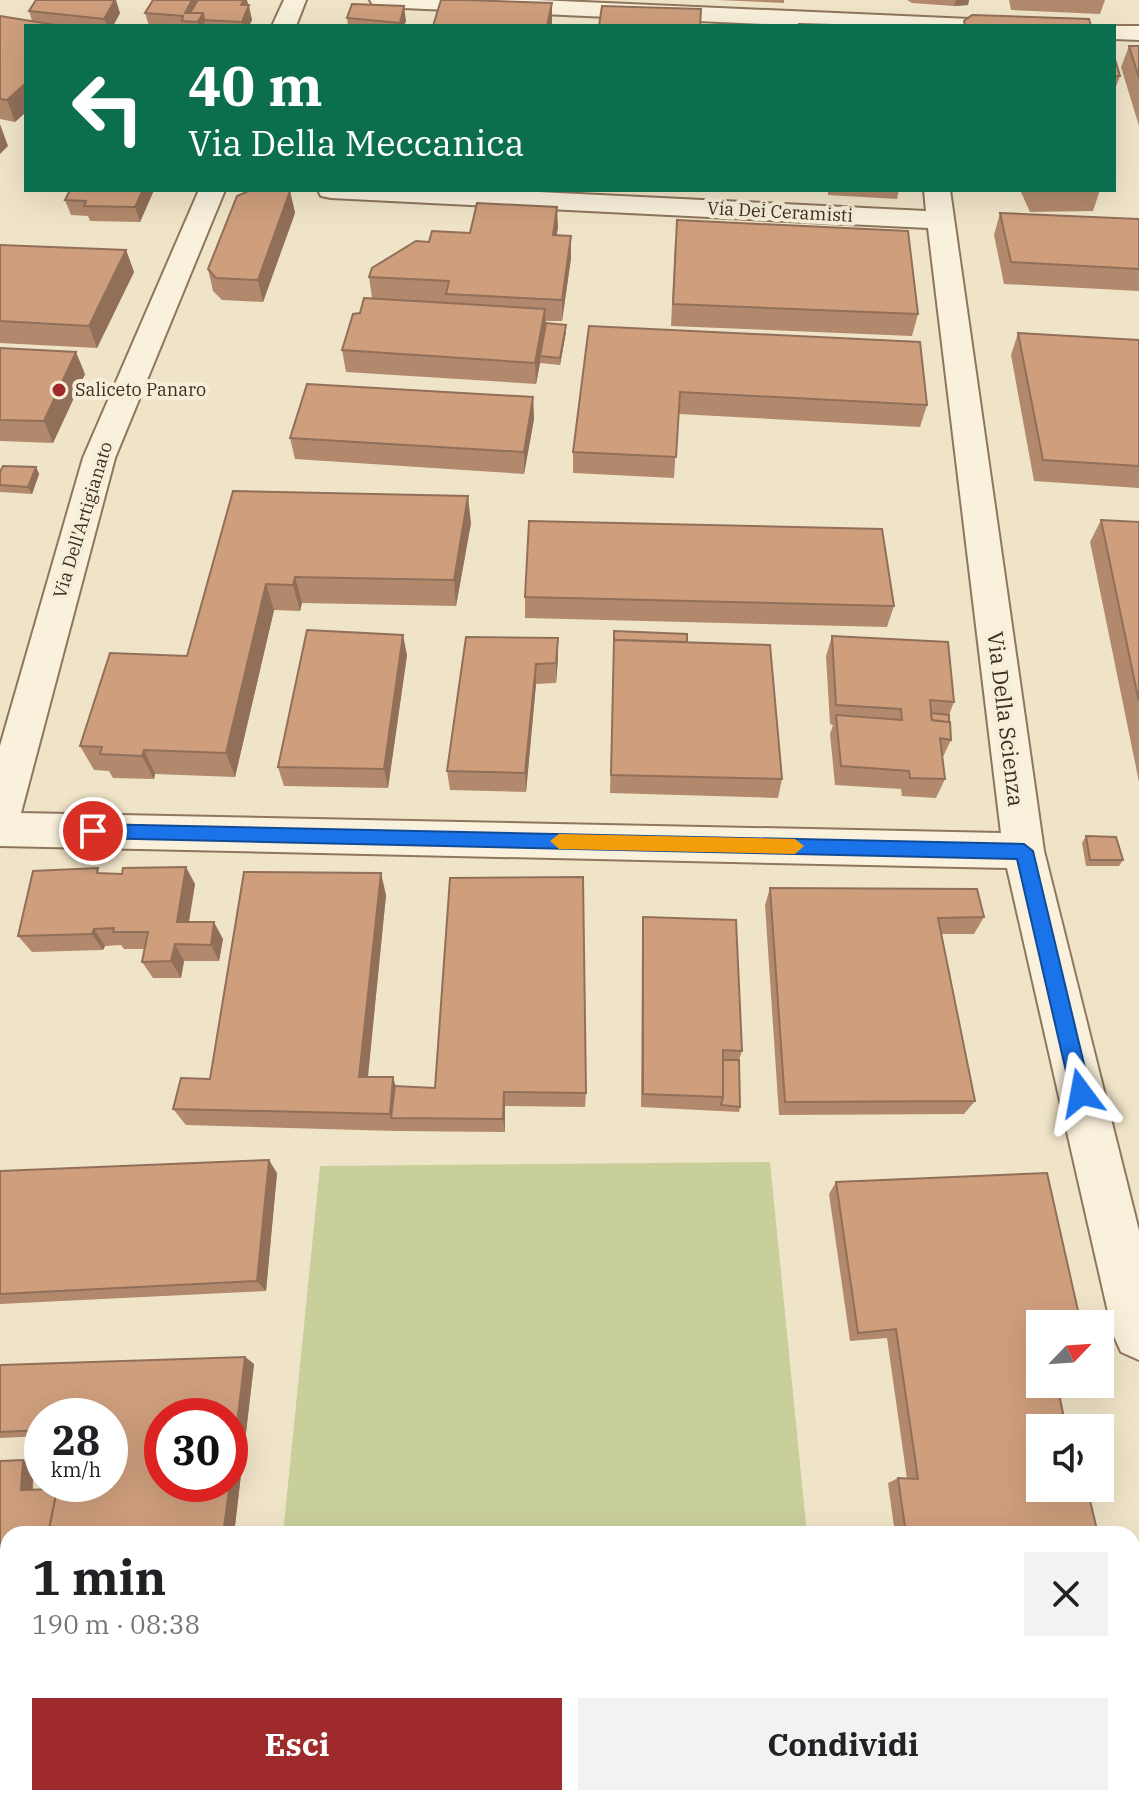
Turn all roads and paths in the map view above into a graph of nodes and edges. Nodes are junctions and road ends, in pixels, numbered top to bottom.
1 (295, 0) edge
2 (381, 0) edge
3 (285, 24) edge
4 (896, 24) edge
5 (1116, 32) edge
6 (1139, 33) edge
7 (211, 192) edge
8 (412, 192) edge
9 (939, 205) edge
10 (0, 816) edge
11 (0, 829) edge
12 (1024, 851) junction
13 (1139, 1334) edge

1 - 3 street
2 - 4 street
5 - 6 street
7 - 10 street, Via Dell'Artigianato
8 - 9 street, Via Dei Ceramisti
9 - 12 street, Via Della Scienza
11 - 12 street
12 - 13 street, Via Della Scienza

